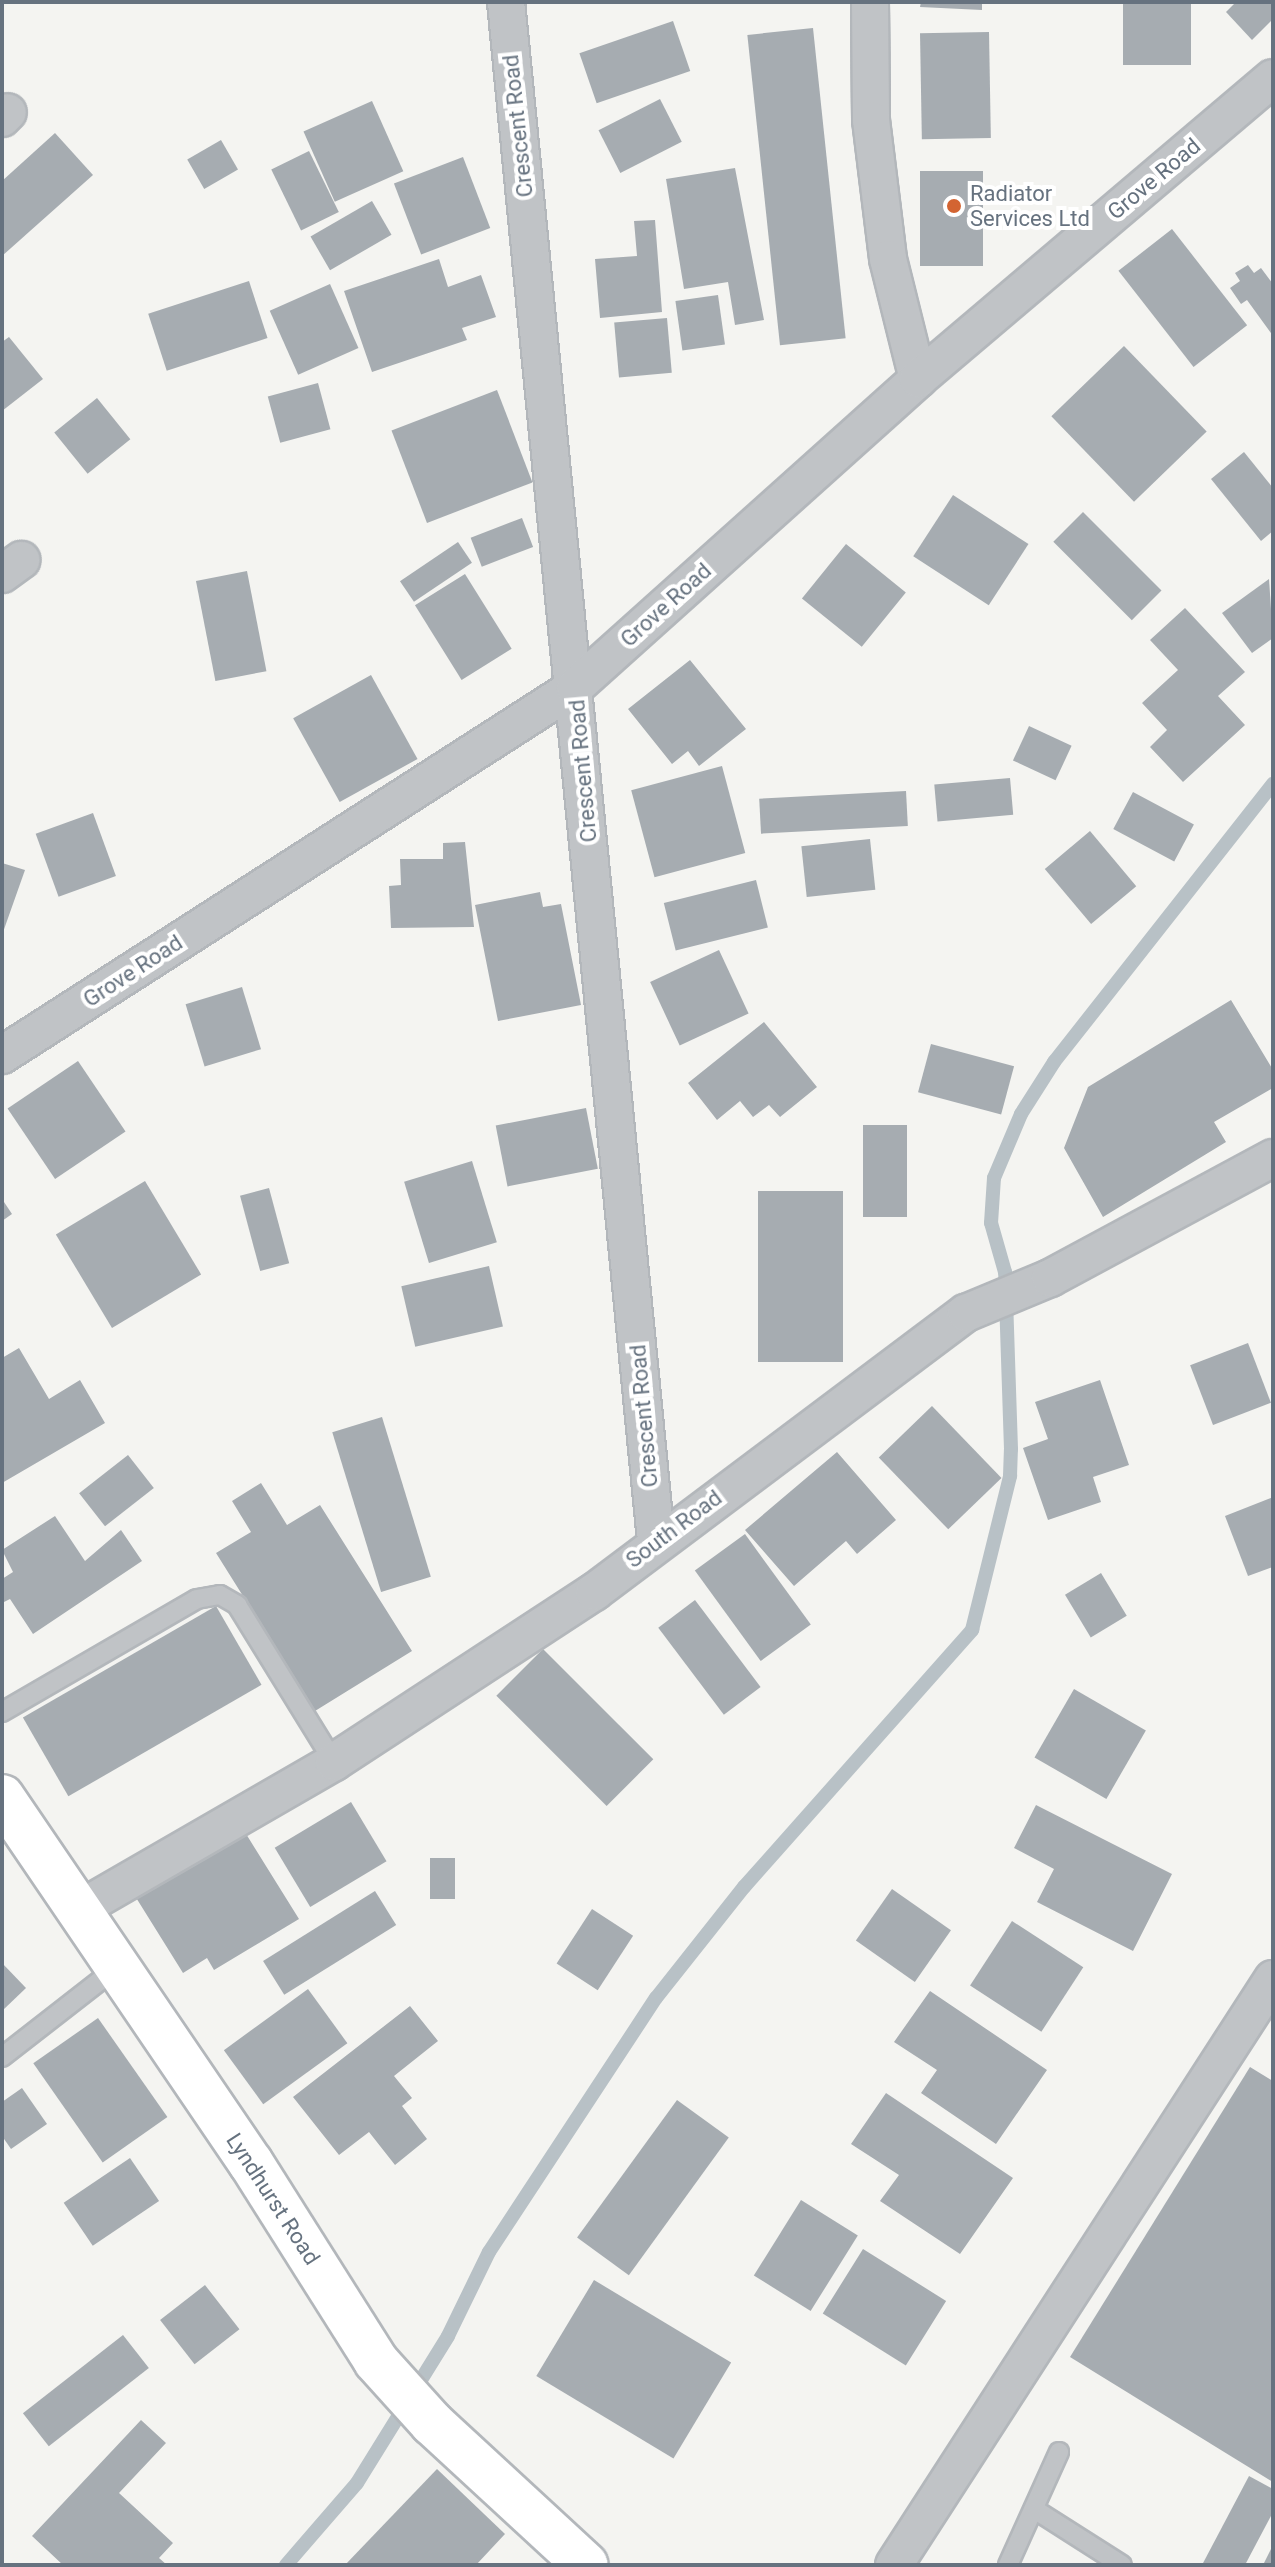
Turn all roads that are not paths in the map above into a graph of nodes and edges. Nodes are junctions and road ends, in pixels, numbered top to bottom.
1 (506, 2) edge
2 (870, 2) edge
3 (1273, 78) edge
4 (918, 379) junction
5 (575, 687) junction
6 (2, 1055) edge
7 (1273, 1158) edge
8 (656, 1541) junction
9 (2, 1712) edge
10 (334, 1762) junction
11 (2, 1797) edge
12 (78, 1910) junction
13 (115, 1969) junction
14 (1273, 1979) edge
15 (2, 2057) edge
16 (1059, 2452) dead end
17 (1034, 2509) junction
18 (586, 2565) edge
19 (894, 2565) edge
20 (1008, 2565) edge
21 (1122, 2565) edge

1 - 5 street, Crescent Road
2 - 4 street
3 - 4 street, Grove Road
4 - 5 street, Grove Road
5 - 6 street, Grove Road
5 - 8 street, Crescent Road
7 - 8 street, South Road
8 - 10 street, South Road
9 - 10 lane
10 - 12 street, South Road
11 - 12 main road, Lyndhurst Road
12 - 13 main road, Lyndhurst Road
13 - 15 lane
13 - 18 main road, Lyndhurst Road
14 - 19 street
16 - 17 lane
17 - 20 lane
17 - 21 lane

